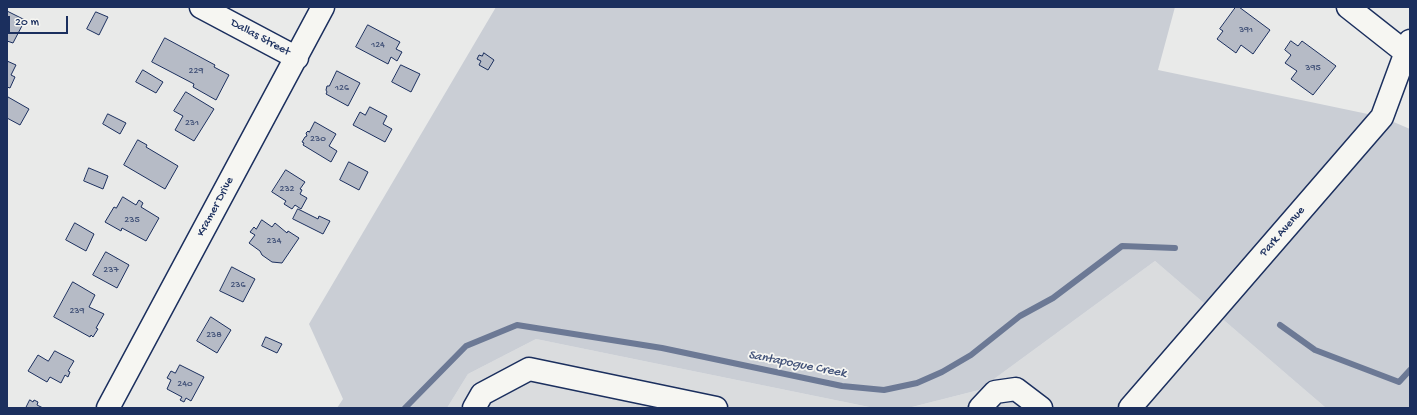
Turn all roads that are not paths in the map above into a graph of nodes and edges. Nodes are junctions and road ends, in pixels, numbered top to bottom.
1 (202, 7) edge
2 (323, 7) edge
3 (1348, 7) edge
4 (1409, 50) edge
5 (297, 58) junction
6 (108, 408) edge
7 (474, 408) edge
8 (716, 408) edge
9 (980, 408) edge
10 (1041, 408) edge
11 (1130, 408) edge

1 - 5 street, Dallas Street
2 - 5 street, Kramer Drive
3 - 4 street
4 - 11 street, Park Avenue
5 - 6 street, Kramer Drive
7 - 8 street
9 - 10 street

